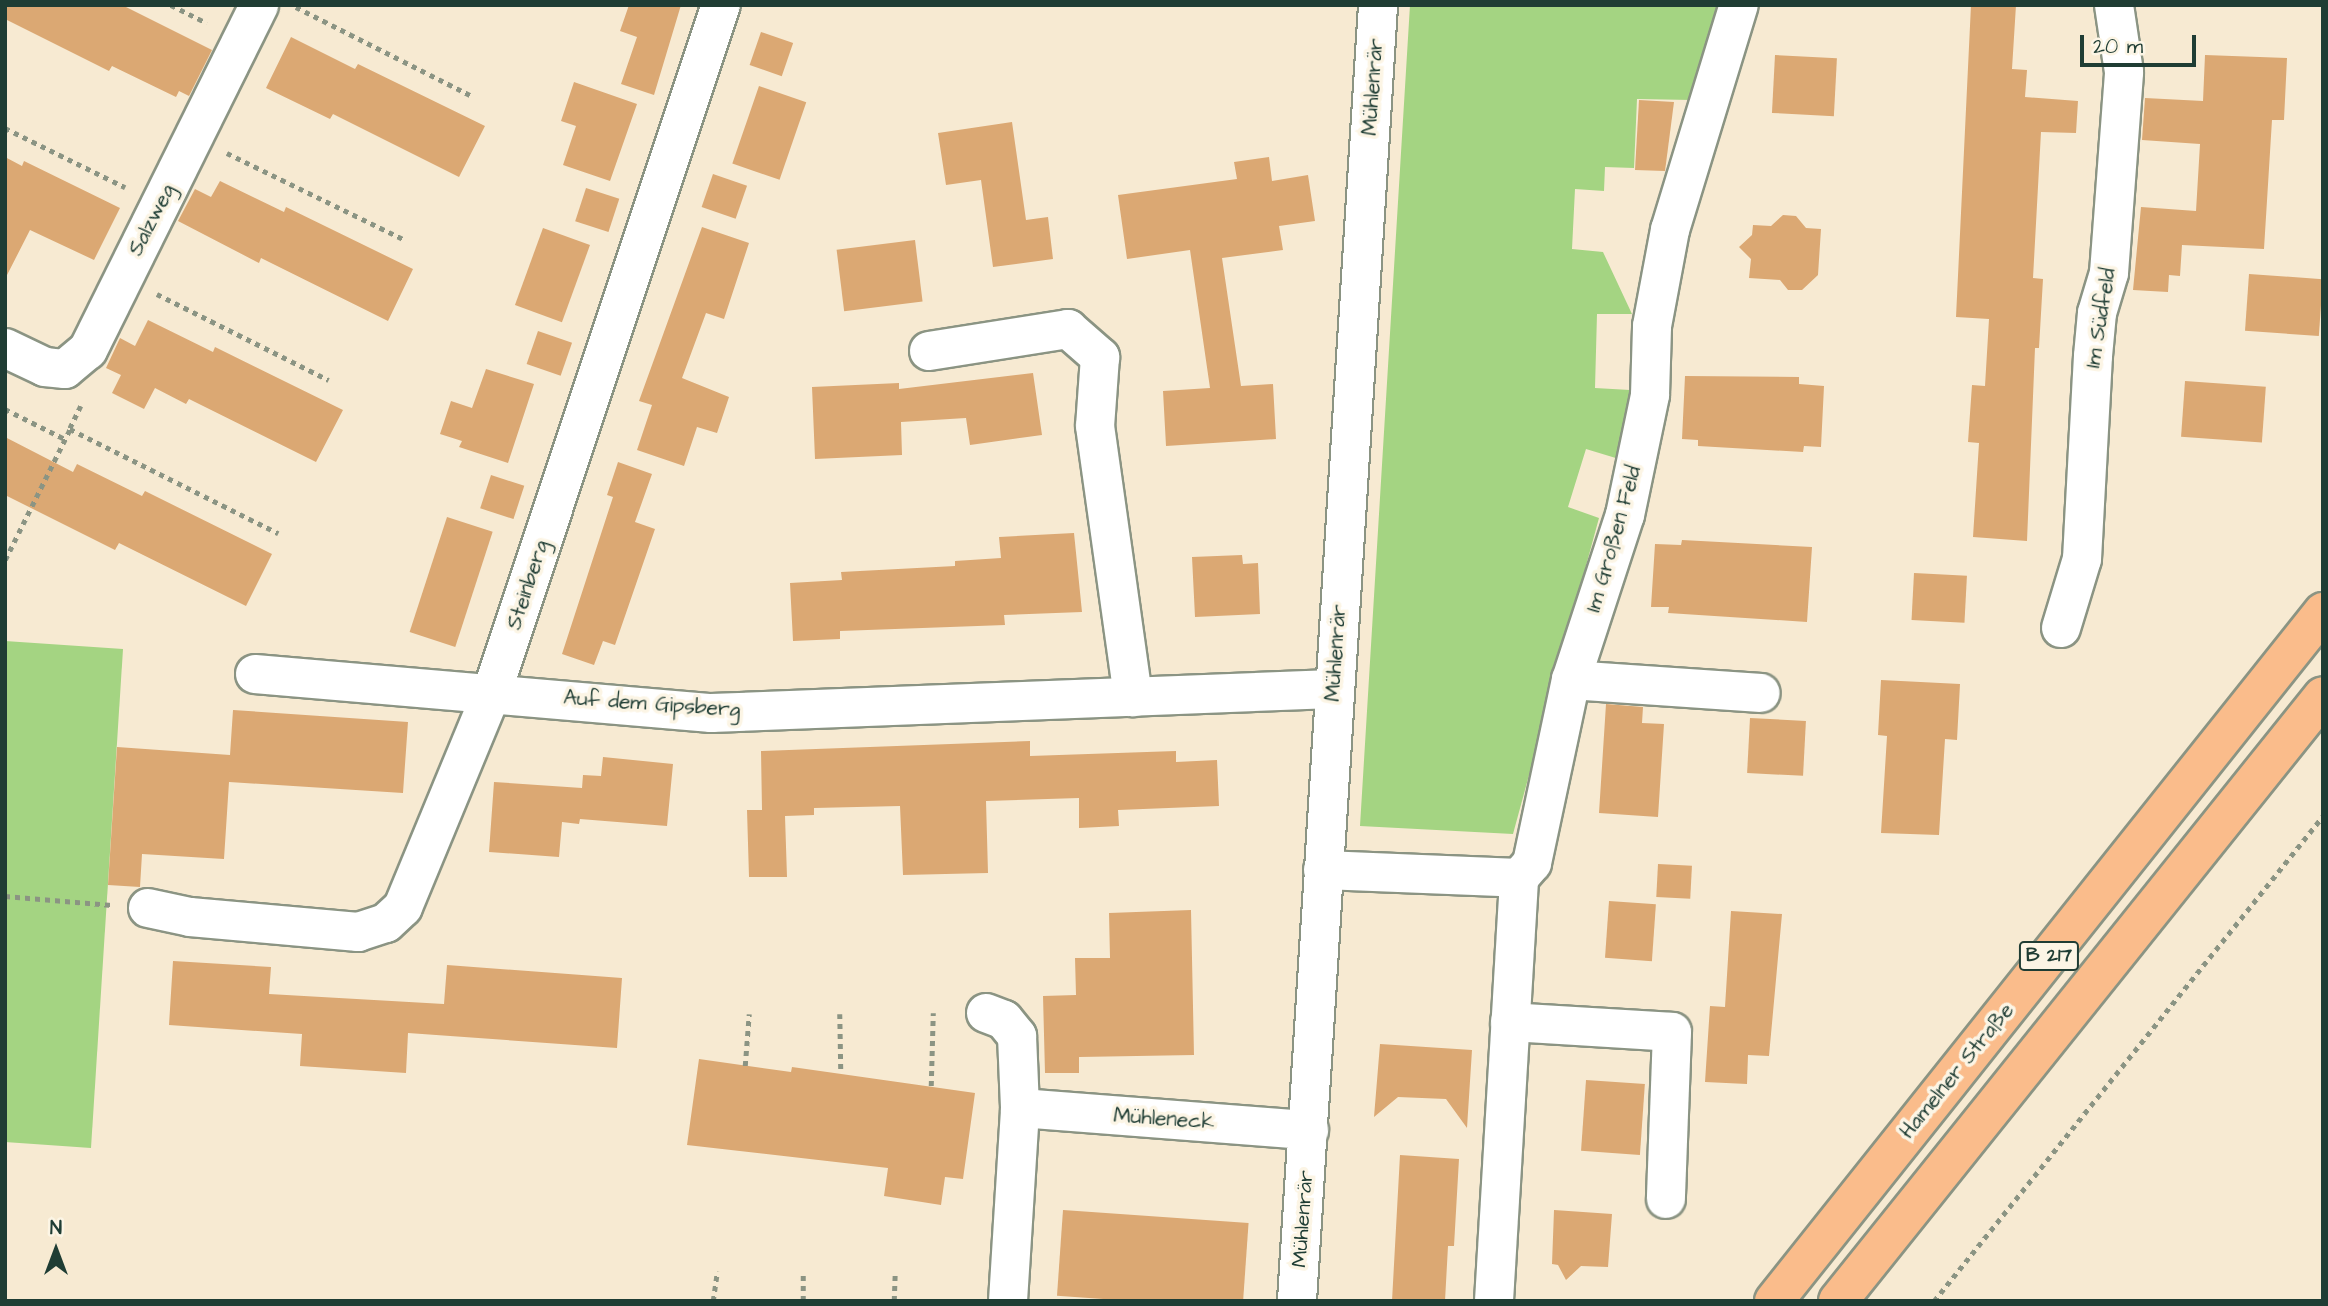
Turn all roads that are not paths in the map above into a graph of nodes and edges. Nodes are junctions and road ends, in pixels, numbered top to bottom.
1 (260, 5) edge
2 (721, 5) edge
3 (1378, 5) edge
4 (1739, 5) edge
5 (2114, 5) edge
6 (5, 348) edge
7 (929, 351) dead end
8 (2323, 612) edge
9 (2061, 628) dead end
10 (255, 674) dead end
11 (1571, 680) junction
12 (1333, 689) junction
13 (492, 692) junction
14 (1760, 692) dead end
15 (2323, 696) edge
16 (1133, 697) junction
17 (1323, 870) junction
18 (1519, 878) junction
19 (148, 908) dead end
20 (986, 1013) dead end
21 (1510, 1022) junction
22 (1020, 1108) junction
23 (1309, 1130) junction
24 (1666, 1199) dead end
25 (1008, 1301) edge
26 (1297, 1301) edge
27 (1494, 1301) edge
28 (1774, 1301) edge
29 (1838, 1301) edge

1 - 6 street, Salzweg
2 - 13 street, Steinberg
3 - 12 street, Mühlenrär
4 - 11 street, Im Großen Feld
5 - 9 street, Im Südfeld
7 - 16 street
8 - 28 highway, Hamelner Straße / B 217
10 - 13 street, Auf dem Gipsberg
11 - 14 street
11 - 18 street, Im Großen Feld
12 - 16 street, Auf dem Gipsberg
12 - 17 street, Mühlenrär
13 - 16 street, Auf dem Gipsberg
13 - 19 street, Steinberg
15 - 29 highway, B 217
17 - 18 street
17 - 23 street, Mühlenrär
18 - 21 street
20 - 22 street
21 - 24 street
21 - 27 street
22 - 23 street, Mühleneck
22 - 25 street
23 - 26 street, Mühlenrär

